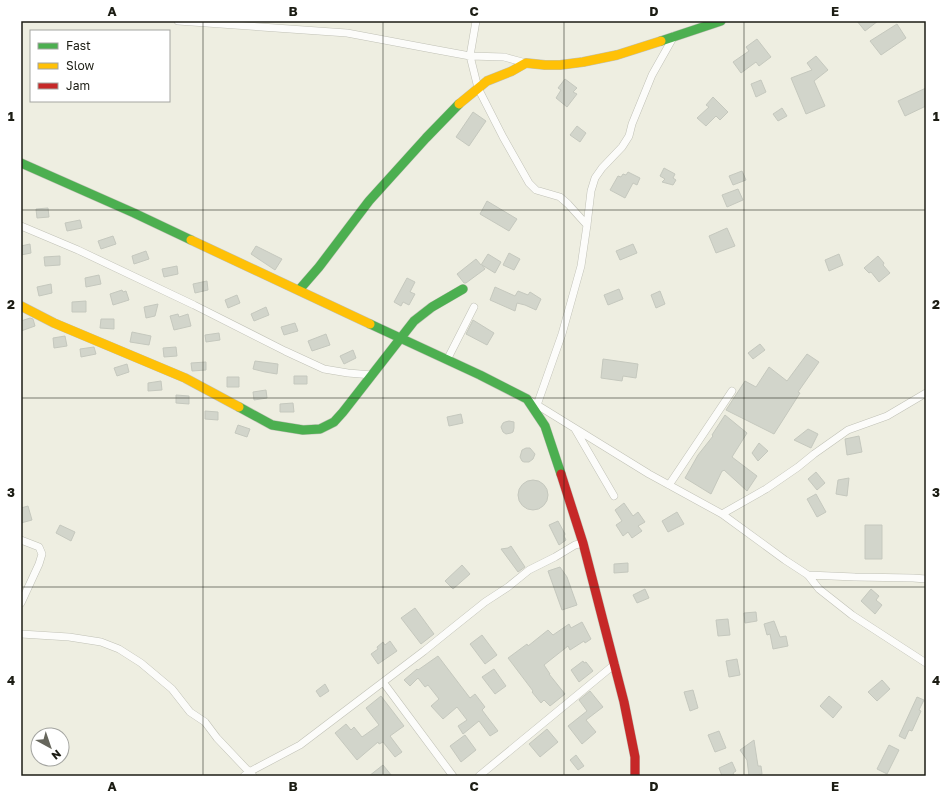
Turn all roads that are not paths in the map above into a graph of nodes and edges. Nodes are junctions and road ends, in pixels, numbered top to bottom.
1 (178, 21) edge
2 (476, 21) edge
3 (721, 21) edge
4 (674, 36) junction
5 (470, 56) junction
6 (526, 63) junction
7 (478, 88) junction
8 (21, 163) edge
9 (587, 225) junction
10 (21, 226) edge
11 (463, 288) dead end
12 (299, 290) junction
13 (21, 306) edge
14 (474, 308) dead end
15 (400, 338) junction
16 (447, 360) junction
17 (372, 376) junction
18 (732, 391) dead end
19 (926, 393) edge
20 (527, 399) junction
21 (537, 405) junction
22 (574, 428) junction
23 (669, 485) junction
24 (614, 496) dead end
25 (722, 514) junction
26 (21, 540) edge
27 (583, 543) junction
28 (808, 574) junction
29 (926, 579) edge
30 (21, 603) edge
31 (21, 634) edge
32 (926, 663) edge
33 (614, 664) junction
34 (383, 682) junction
35 (249, 775) edge
36 (453, 776) edge
37 (479, 776) edge
38 (635, 776) edge

1 - 5 street
2 - 5 street
3 - 4 street
4 - 6 street
4 - 9 street
5 - 6 street
5 - 7 street
6 - 7 street
7 - 9 street
7 - 12 street
8 - 12 street
9 - 21 street
10 - 17 street
11 - 15 street
12 - 15 street
13 - 17 street
14 - 16 street
15 - 16 street
15 - 17 street
16 - 20 street
18 - 23 street
19 - 25 street
20 - 21 street
20 - 27 street
21 - 22 street
22 - 23 street
22 - 24 street
23 - 25 street
25 - 28 street
26 - 30 street
27 - 33 street
27 - 34 street
28 - 29 street
28 - 32 street
31 - 35 street
33 - 37 street
33 - 38 street
34 - 35 street
34 - 36 street

